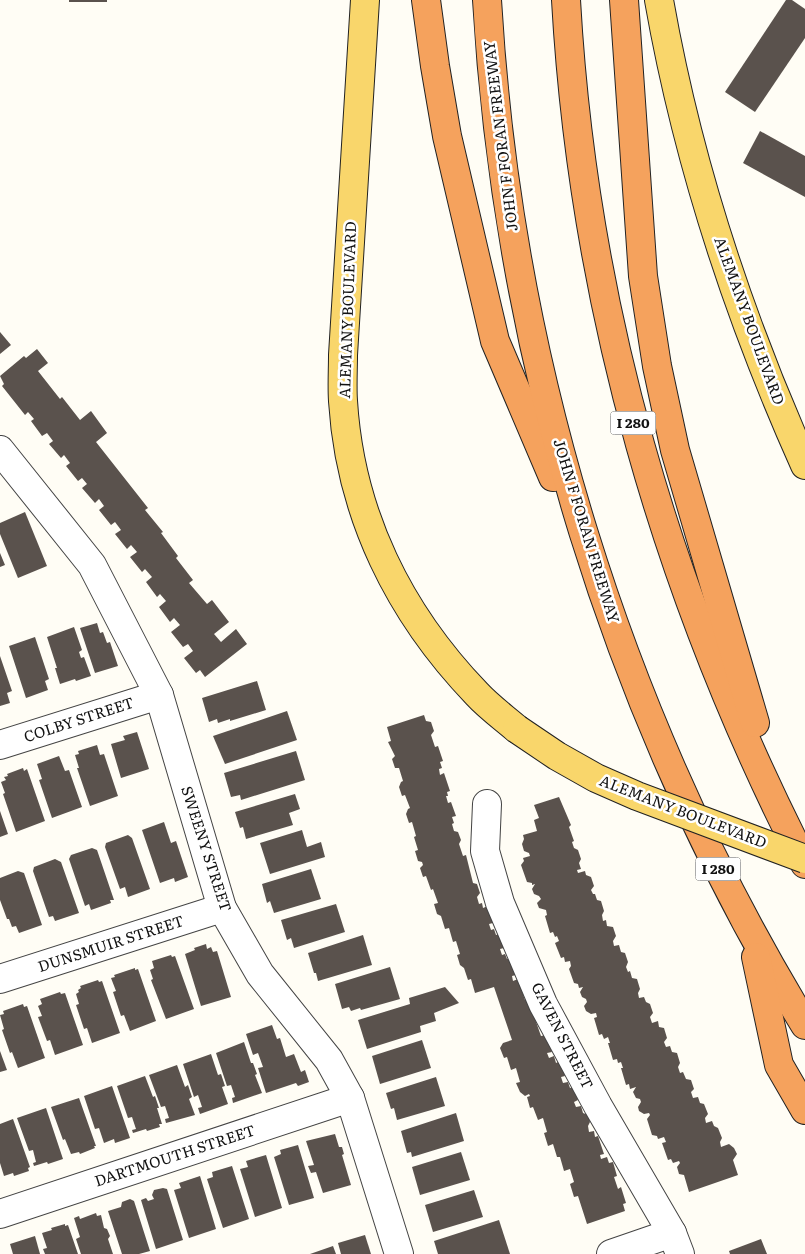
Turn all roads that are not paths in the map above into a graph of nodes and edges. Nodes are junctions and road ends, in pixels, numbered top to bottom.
1 (365, 0) edge
2 (426, 0) edge
3 (487, 0) edge
4 (566, 0) edge
5 (624, 0) edge
6 (660, 0) edge
7 (4, 460) edge
8 (805, 465) edge
9 (613, 621) junction
10 (159, 695) junction
11 (0, 745) edge
12 (487, 804) dead end
13 (784, 823) junction
14 (805, 859) edge
15 (805, 864) edge
16 (222, 908) junction
17 (750, 928) junction
18 (0, 979) edge
19 (805, 1025) edge
20 (350, 1098) junction
21 (805, 1110) edge
22 (0, 1214) edge
23 (676, 1243) edge
24 (399, 1254) edge
25 (611, 1254) edge

1 - 14 main road, ALEMANY BOULEVARD, bridge
2 - 9 highway
3 - 9 highway, JOHN F FORAN FREEWAY / I 280
4 - 13 highway, I 280
5 - 13 highway
6 - 8 main road, ALEMANY BOULEVARD
7 - 10 street, SWEENY STREET
9 - 17 highway, JOHN F FORAN FREEWAY / I 280
10 - 11 street, COLBY STREET
10 - 16 street, SWEENY STREET
12 - 23 street, GAVEN STREET
13 - 15 highway, I 280
16 - 18 street, DUNSMUIR STREET
16 - 20 street, SWEENY STREET
17 - 19 highway, JOHN F FORAN FREEWAY / I 280
17 - 21 highway
20 - 22 street, DARTMOUTH STREET
20 - 24 street, SWEENY STREET
23 - 25 street

